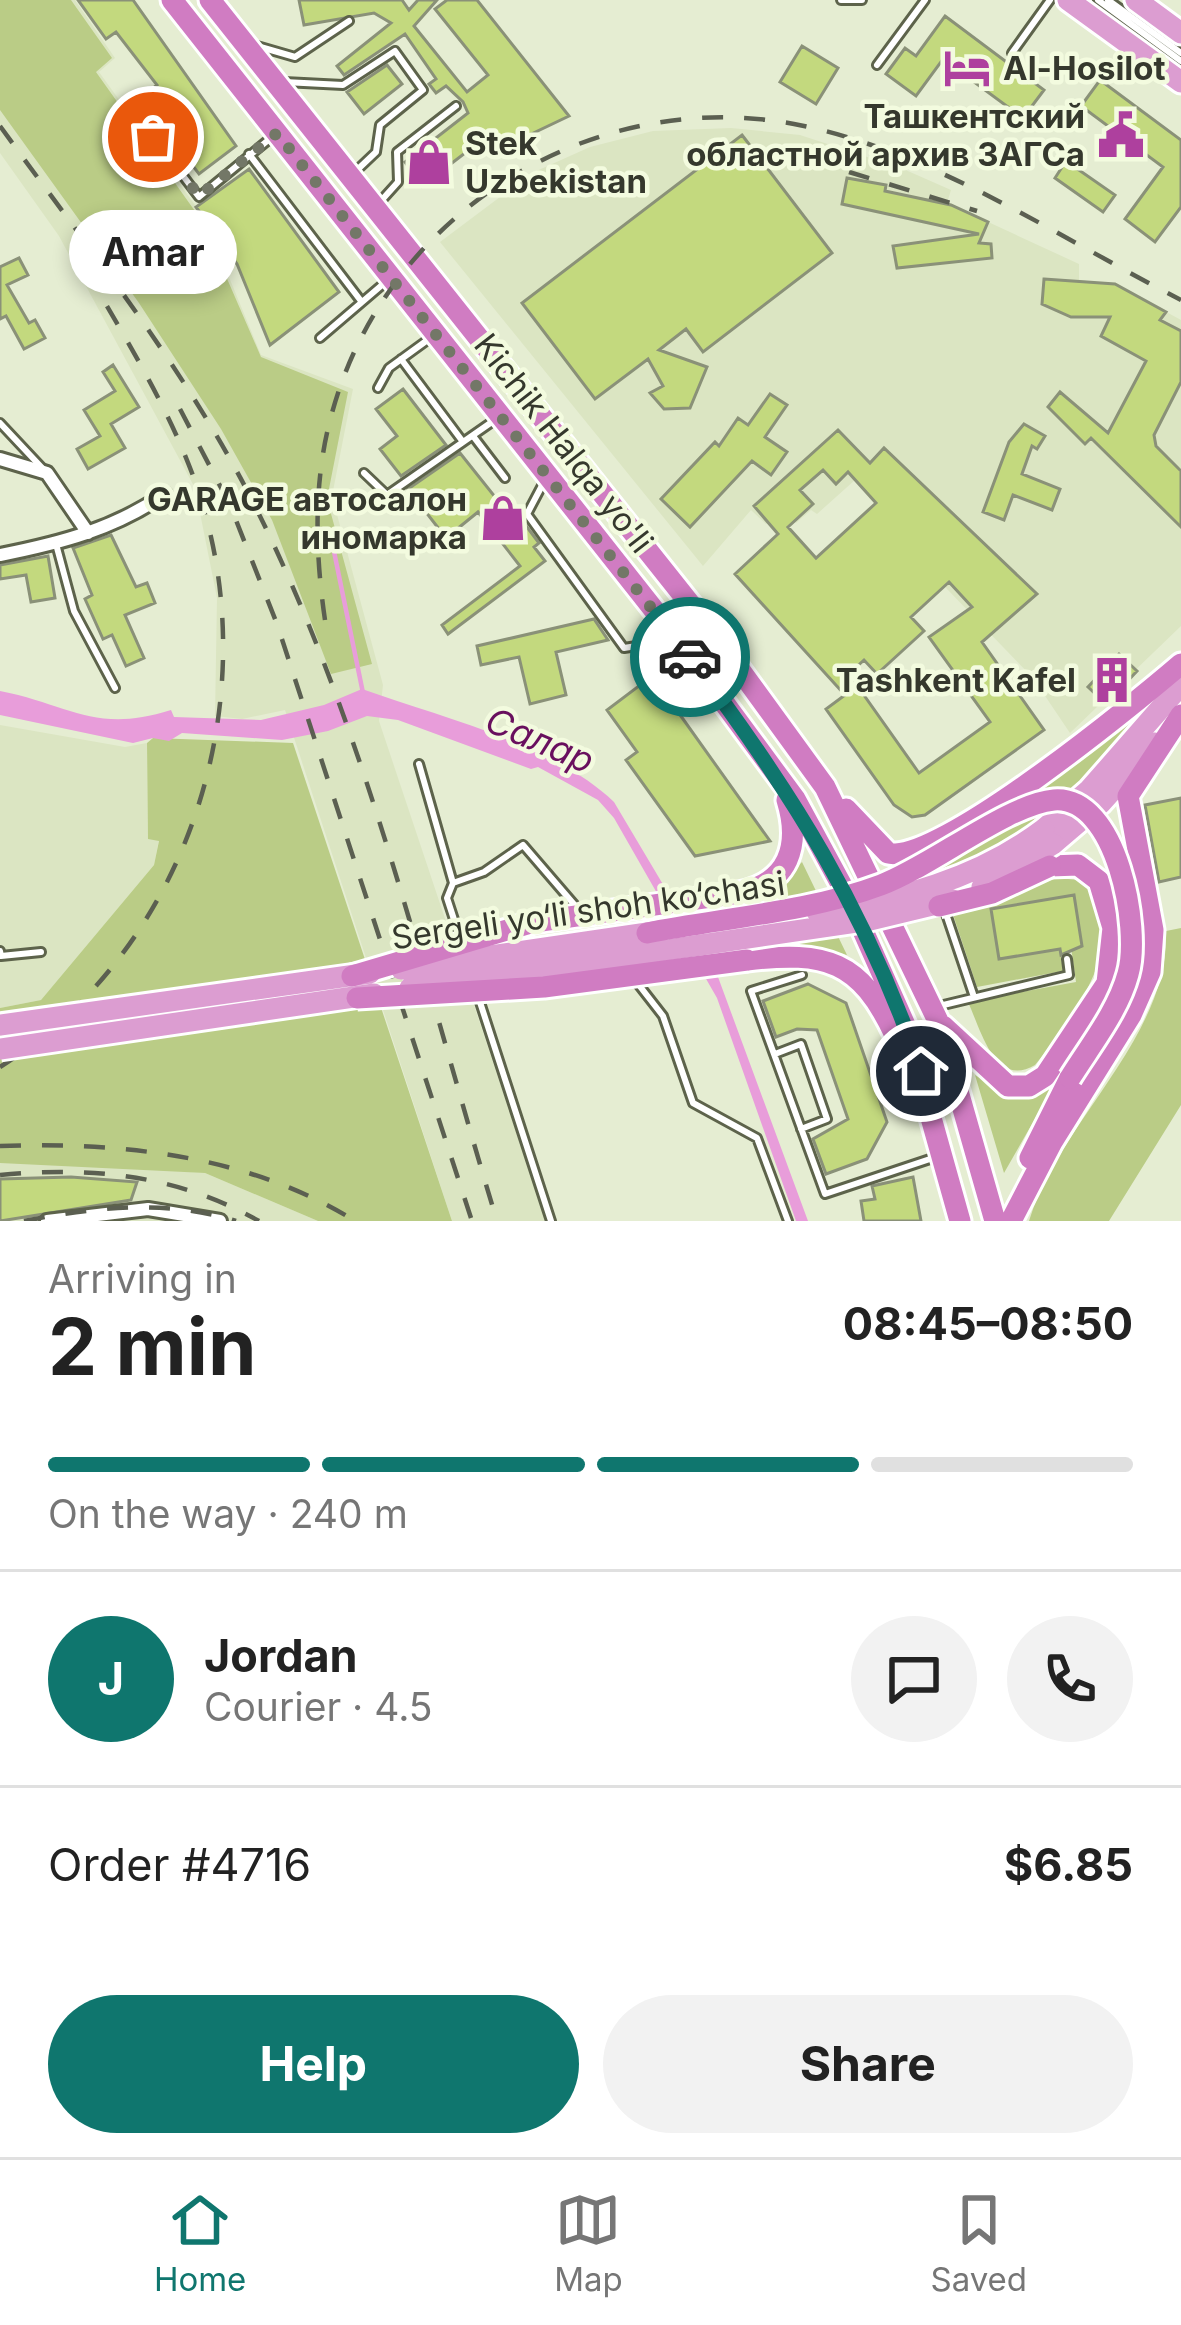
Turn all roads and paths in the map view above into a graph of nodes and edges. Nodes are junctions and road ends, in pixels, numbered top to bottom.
1 (172, 0) edge
2 (841, 0) edge
3 (862, 0) edge
4 (925, 0) edge
5 (1050, 0) edge
6 (1068, 0) edge
7 (1098, 0) edge
8 (1108, 0) edge
9 (1136, 0) edge
10 (212, 1) edge
11 (349, 21) dead end
12 (1181, 33) edge
13 (243, 42) junction
14 (1012, 53) dead end
15 (1181, 57) edge
16 (877, 65) dead end
17 (273, 81) junction
18 (1181, 82) edge
19 (456, 106) dead end
20 (130, 107) dead end
21 (277, 133) junction
22 (249, 154) junction
23 (349, 178) junction
24 (373, 208) junction
25 (392, 277) junction
26 (361, 302) junction
27 (436, 334) junction
28 (320, 338) dead end
29 (401, 359) junction
30 (378, 388) dead end
31 (524, 398) junction
32 (501, 416) junction
33 (0, 423) edge
34 (473, 436) junction
35 (463, 442) junction
36 (0, 459) edge
37 (46, 473) junction
38 (364, 473) dead end
39 (548, 475) junction
40 (505, 478) dead end
41 (165, 494) dead end
42 (88, 533) junction
43 (56, 544) junction
44 (0, 555) edge
45 (677, 639) junction
46 (1181, 664) edge
47 (1181, 686) edge
48 (115, 688) dead end
49 (1181, 714) edge
50 (419, 764) dead end
51 (773, 766) junction
52 (824, 787) junction
53 (931, 842) junction
54 (1049, 846) junction
55 (453, 883) junction
56 (939, 906) joint
57 (647, 933) junction
58 (0, 952) edge
59 (41, 952) dead end
60 (1067, 958) dead end
61 (802, 975) dead end
62 (355, 987) junction
63 (973, 994) junction
64 (935, 1014) junction
65 (0, 1025) edge
66 (0, 1049) edge
67 (774, 1054) junction
68 (935, 1120) junction
69 (801, 1129) junction
70 (945, 1154) junction
71 (1012, 1220) edge
72 (47, 1221) edge
73 (220, 1221) edge
74 (551, 1221) edge
75 (788, 1221) edge
76 (960, 1221) edge
77 (994, 1221) edge

1 - 21 highway, Kichik Halqa yo'li
2 - 3 lane
4 - 16 lane
5 - 14 lane
6 - 18 main road
7 - 15 lane
8 - 15 lane
9 - 12 main road
10 - 13 highway, Kichik Halqa yo'li
11 - 13 lane
13 - 17 highway, Kichik Halqa yo'li
17 - 23 highway, Kichik Halqa yo'li
17 - 23 lane
19 - 24 lane
20 - 22 lane
21 - 22 lane
21 - 25 highway, Kichik Halqa yo'li
22 - 26 lane
23 - 24 highway, Kichik Halqa yo'li
24 - 31 highway, Kichik Halqa yo'li
25 - 26 lane
25 - 27 highway, Kichik Halqa yo'li
26 - 28 lane
27 - 29 lane
27 - 32 highway, Kichik Halqa yo'li
29 - 30 lane
29 - 35 lane
31 - 32 highway
31 - 52 highway, Kichik Halqa yo'li
32 - 34 lane
32 - 39 highway, Kichik Halqa yo'li
33 - 37 lane
34 - 35 lane
34 - 40 lane
35 - 38 lane
36 - 37 street
37 - 42 street
39 - 45 highway, Kichik Halqa yo'li
39 - 45 lane
41 - 42 street
42 - 43 street
43 - 44 street
43 - 48 lane
45 - 51 highway, Kichik Halqa yo'li
46 - 53 highway
47 - 54 main road, Sergeli yo‘li shoh ko‘chasi
49 - 54 main road, Sergeli yo‘li shoh ko‘chasi
49 - 71 highway
50 - 55 lane
51 - 62 highway, bridge
51 - 68 highway, Kichik Halqa yo'li
52 - 53 highway
52 - 64 highway, Kichik Halqa yo'li
53 - 63 lane
54 - 56 highway, bridge
54 - 57 main road, Sergeli yo‘li shoh ko‘chasi, bridge
54 - 64 highway
55 - 74 lane
55 - 75 lane
56 - 62 main road, Sergeli yo‘li shoh ko‘chasi, bridge
57 - 62 main road, Sergeli yo‘li shoh ko‘chasi, bridge
57 - 71 highway, bridge
58 - 59 lane
60 - 63 lane
61 - 67 lane
62 - 65 main road, Sergeli yo‘li shoh ko‘chasi, bridge
62 - 66 main road, Sergeli yo‘li shoh ko‘chasi, bridge
62 - 68 highway, bridge
63 - 64 lane
64 - 77 highway, Kichik Halqa yo'li
67 - 69 lane
67 - 69 lane
68 - 70 highway, Kichik Halqa yo'li
69 - 70 lane
70 - 76 highway, Kichik Halqa yo'li
72 - 73 street

